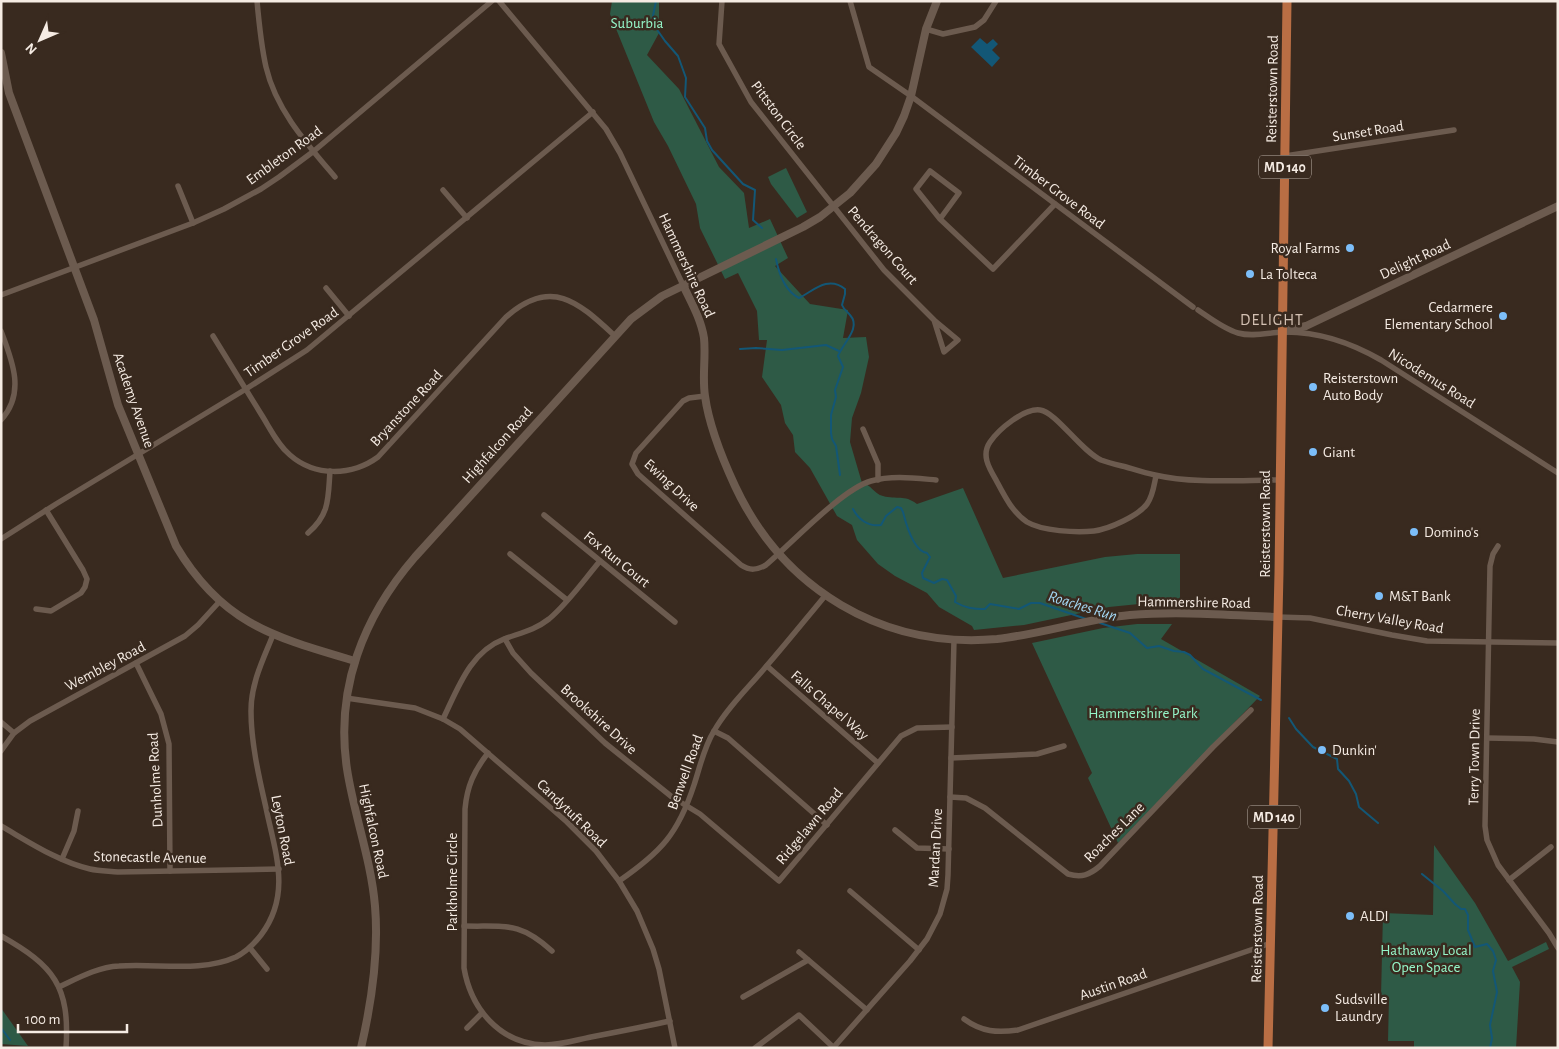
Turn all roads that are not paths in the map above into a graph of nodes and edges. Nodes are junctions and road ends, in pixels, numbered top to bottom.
1 (257, 1) edge
2 (492, 1) edge
3 (500, 1) edge
4 (722, 1) edge
5 (850, 1) edge
6 (938, 1) edge
7 (996, 1) edge
8 (1287, 1) edge
9 (926, 29) junction
10 (1, 53) edge
11 (912, 96) junction
12 (593, 112) junction
13 (1454, 130) dead end
14 (314, 151) junction
15 (1285, 156) junction
16 (336, 177) dead end
17 (178, 186) dead end
18 (443, 190) dead end
19 (1055, 204) junction
20 (1558, 206) edge
21 (834, 207) junction
22 (467, 218) junction
23 (940, 219) junction
24 (193, 223) junction
25 (74, 268) junction
26 (683, 285) junction
27 (326, 288) dead end
28 (1, 295) edge
29 (349, 316) junction
30 (934, 320) junction
31 (1, 331) edge
32 (1282, 332) junction
33 (213, 336) dead end
34 (615, 336) junction
35 (246, 389) junction
36 (705, 396) junction
37 (1, 420) edge
38 (863, 429) dead end
39 (138, 454) junction
40 (330, 471) junction
41 (1558, 473) edge
42 (1156, 476) junction
43 (878, 480) junction
44 (936, 480) dead end
45 (1280, 480) junction
46 (46, 510) junction
47 (544, 515) dead end
48 (308, 533) dead end
49 (1, 539) edge
50 (1498, 546) dead end
51 (510, 554) dead end
52 (779, 555) junction
53 (600, 561) junction
54 (825, 596) junction
55 (567, 600) junction
56 (220, 601) junction
57 (36, 609) dead end
58 (1278, 617) junction
59 (675, 622) dead end
60 (273, 635) junction
61 (505, 639) junction
62 (954, 640) junction
63 (1488, 642) junction
64 (1558, 643) edge
65 (355, 661) junction
66 (136, 663) junction
67 (767, 666) junction
68 (346, 698) junction
69 (1250, 710) dead end
70 (443, 719) junction
71 (1, 722) edge
72 (952, 727) junction
73 (714, 731) junction
74 (14, 733) junction
75 (1487, 738) junction
76 (1558, 742) edge
77 (1064, 746) dead end
78 (1, 751) edge
79 (488, 753) junction
80 (951, 758) junction
81 (878, 763) junction
82 (950, 798) junction
83 (687, 806) junction
84 (78, 811) dead end
85 (827, 825) junction
86 (1, 826) edge
87 (895, 830) dead end
88 (1551, 847) dead end
89 (949, 849) junction
90 (62, 859) junction
91 (278, 869) junction
92 (170, 871) junction
93 (1509, 880) junction
94 (619, 881) junction
95 (850, 891) dead end
96 (464, 926) junction
97 (1, 936) edge
98 (1271, 943) junction
99 (250, 948) junction
100 (1558, 948) edge
101 (919, 950) junction
102 (552, 951) dead end
103 (799, 952) dead end
104 (808, 960) junction
105 (267, 969) dead end
106 (59, 987) junction
107 (743, 997) dead end
108 (866, 1010) junction
109 (482, 1013) junction
110 (964, 1019) dead end
111 (670, 1021) junction
112 (467, 1028) dead end
113 (66, 1048) edge
114 (361, 1048) edge
115 (675, 1048) edge
116 (755, 1048) edge
117 (833, 1048) edge
118 (1268, 1048) edge

1 - 14 street
2 - 14 street, Embleton Road
3 - 12 street, Hammershire Road
4 - 21 street, Pittston Circle
5 - 11 street
6 - 9 street, Highfalcon Road
7 - 9 street
8 - 15 main road, Reisterstown Road / MD 140
9 - 11 street, Highfalcon Road
10 - 25 street, Academy Avenue
11 - 19 street, Timber Grove Road
11 - 21 street, Highfalcon Road
12 - 22 street, Timber Grove Road
12 - 26 street, Hammershire Road
13 - 15 street, Sunset Road
14 - 16 street
14 - 24 street, Embleton Road
15 - 32 main road, Reisterstown Road / MD 140
17 - 24 street
18 - 22 street
19 - 23 street
19 - 32 street, Timber Grove Road
20 - 32 street, Delight Road
21 - 26 street, Highfalcon Road
21 - 30 street, Pendragon Court
22 - 29 street, Timber Grove Road
23 - 23 street
24 - 25 street, Embleton Road
25 - 28 street, Embleton Road
25 - 39 street, Academy Avenue
26 - 34 street, Highfalcon Road
26 - 36 street, Hammershire Road
27 - 29 street
29 - 35 street, Timber Grove Road
30 - 30 street, Pendragon Court
31 - 37 street
32 - 41 street, Nicodemus Road
32 - 45 main road, Reisterstown Road / MD 140
33 - 35 street, Bryanstone Road
34 - 40 street, Bryanstone Road
34 - 65 street, Highfalcon Road
35 - 39 street, Timber Grove Road
35 - 40 street, Bryanstone Road
36 - 52 street, Hammershire Road
36 - 52 street, Ewing Drive
38 - 43 street
39 - 46 street, Timber Grove Road
39 - 56 street, Academy Avenue
40 - 48 street
42 - 42 street
42 - 45 street
43 - 44 street
43 - 52 street
45 - 58 main road, Reisterstown Road / MD 140
46 - 49 street, Timber Grove Road
46 - 57 street
47 - 53 street, Fox Run Court
50 - 63 street, Terry Town Drive
51 - 55 street
52 - 54 street, Hammershire Road
53 - 55 street
53 - 59 street, Fox Run Court
54 - 62 street, Hammershire Road
54 - 67 street, Benwell Road
55 - 61 street
56 - 60 street, Academy Avenue
56 - 66 street, Wembley Road
58 - 62 street, Hammershire Road
58 - 63 street, Cherry Valley Road
58 - 98 main road, Reisterstown Road / MD 140
60 - 65 street, Academy Avenue
60 - 91 street, Leyton Road
61 - 70 street
61 - 83 street, Brookshire Drive
62 - 72 street, Mardan Drive
63 - 64 street, Cherry Valley Road
63 - 75 street, Terry Town Drive
65 - 68 street, Highfalcon Road
66 - 74 street, Wembley Road
66 - 92 street, Dunholme Road
67 - 73 street, Benwell Road
67 - 81 street, Falls Chapel Way
68 - 70 street, Candytuft Road
68 - 114 street, Highfalcon Road
69 - 82 street, Roaches Lane
70 - 79 street, Candytuft Road
71 - 74 street
72 - 80 street, Mardan Drive
72 - 81 street, Ridgelawn Road
73 - 83 street, Benwell Road
73 - 85 street
74 - 78 street, Wembley Road
75 - 76 street
75 - 93 street, Terry Town Drive
77 - 80 street
79 - 94 street, Candytuft Road
79 - 96 street, Parkholme Circle
80 - 82 street, Mardan Drive
81 - 85 street, Ridgelawn Road
82 - 89 street, Mardan Drive
83 - 85 street, Ridgelawn Road
83 - 94 street, Benwell Road
84 - 90 street
86 - 90 street, Stonecastle Avenue
87 - 89 street
88 - 93 street
89 - 101 street, Mardan Drive
90 - 92 street, Stonecastle Avenue
91 - 92 street, Stonecastle Avenue
91 - 99 street, Leyton Road
93 - 100 street, Terry Town Drive
94 - 111 street, Candytuft Road
95 - 101 street
96 - 102 street
96 - 109 street, Parkholme Circle
97 - 106 street
98 - 110 street, Austin Road
98 - 118 main road, Reisterstown Road / MD 140
99 - 105 street
99 - 106 street, Leyton Road
101 - 108 street, Mardan Drive
103 - 104 street
104 - 107 street
104 - 108 street
106 - 113 street
108 - 117 street, Mardan Drive
109 - 111 street, Parkholme Circle
109 - 112 street
111 - 115 street, Candytuft Road
116 - 117 street

